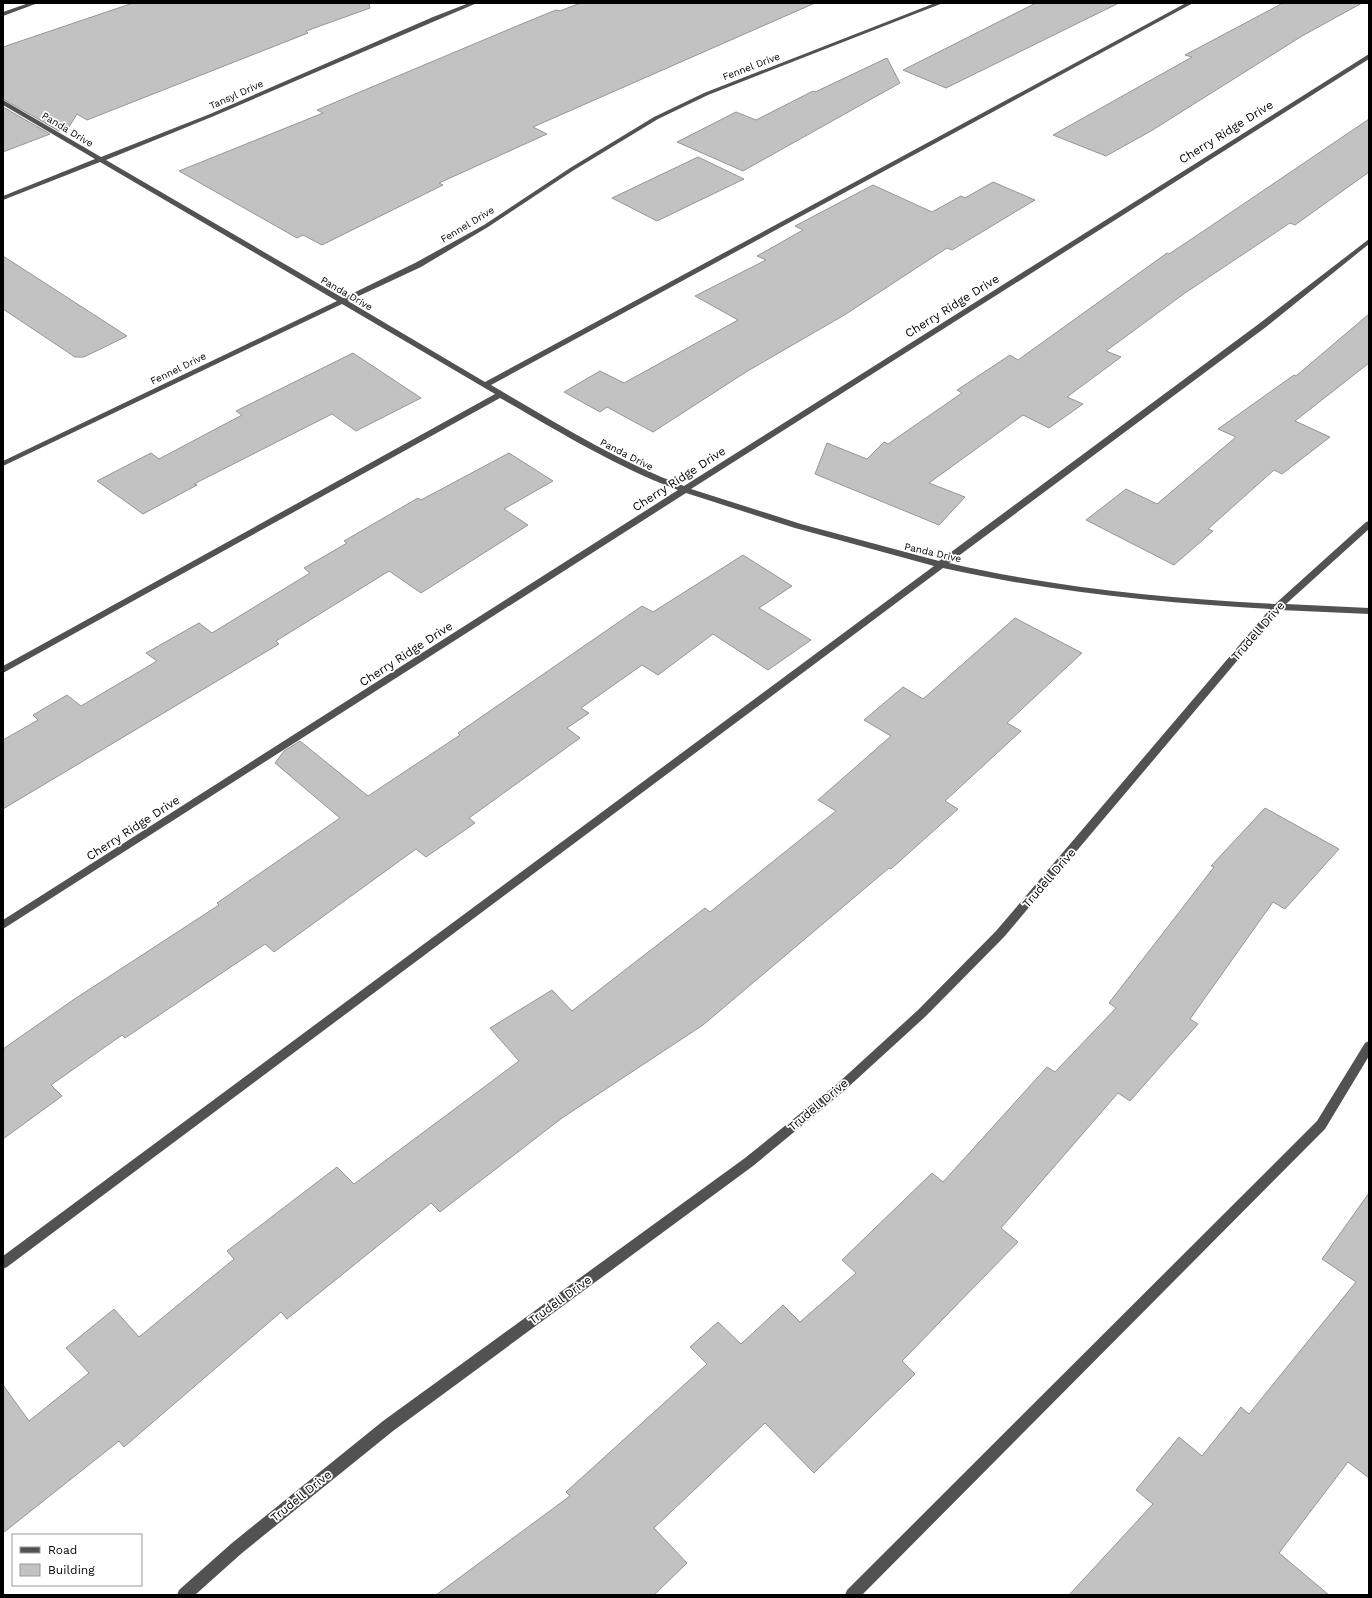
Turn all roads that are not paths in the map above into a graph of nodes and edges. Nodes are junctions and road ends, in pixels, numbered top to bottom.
1 (35, 3) edge
2 (474, 3) edge
3 (940, 3) edge
4 (1190, 3) edge
5 (3, 14) edge
6 (1369, 56) edge
7 (3, 102) edge
8 (100, 160) junction
9 (3, 198) edge
10 (1369, 241) edge
11 (343, 302) junction
12 (486, 385) junction
13 (502, 394) junction
14 (3, 464) edge
15 (684, 490) junction
16 (1369, 524) edge
17 (940, 565) junction
18 (1277, 607) junction
19 (1369, 611) edge
20 (3, 670) edge
21 (3, 925) edge
22 (1369, 1046) edge
23 (3, 1262) edge
24 (184, 1595) edge
25 (852, 1595) edge

1 - 5 street
2 - 8 street, Tansyl Drive
3 - 11 street, Fennel Drive
4 - 12 street
6 - 15 street, Cherry Ridge Drive
7 - 8 street, Panda Drive
8 - 9 street, Tansyl Drive
8 - 11 street, Panda Drive
10 - 17 street
11 - 12 street, Panda Drive
11 - 14 street, Fennel Drive
12 - 13 street, Panda Drive
13 - 15 street, Panda Drive
13 - 20 street
15 - 17 street, Panda Drive
15 - 21 street, Cherry Ridge Drive
16 - 18 street, Trudell Drive
17 - 18 street, Panda Drive
17 - 23 street
18 - 19 street, Panda Drive
18 - 24 street, Trudell Drive
22 - 25 street

